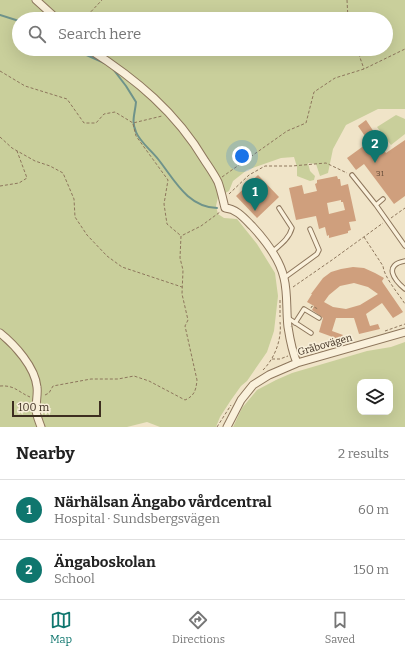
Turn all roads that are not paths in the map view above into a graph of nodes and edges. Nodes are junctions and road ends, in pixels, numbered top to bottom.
1 (36, 0) edge
2 (49, 12) edge
3 (100, 56) edge
4 (352, 175) road end
5 (382, 199) dead end
6 (376, 205) junction
7 (279, 208) dead end
8 (310, 229) dead end
9 (405, 246) edge
10 (272, 252) junction
11 (405, 261) edge
12 (284, 278) junction
13 (405, 289) edge
14 (288, 318) junction
15 (319, 318) dead end
16 (295, 323) junction
17 (405, 332) edge
18 (0, 333) edge
19 (311, 333) dead end
20 (297, 363) junction
21 (40, 427) edge
22 (227, 427) edge

1 - 2 street
3 - 10 street
4 - 6 lane
5 - 6 lane
6 - 9 lane
7 - 10 lane
8 - 12 lane
10 - 12 street
11 - 13 lane
12 - 14 street
14 - 16 lane
14 - 20 street
15 - 16 lane
16 - 19 lane
17 - 20 street, Gråbovägen
18 - 21 street
20 - 22 street, Gråbovägen

